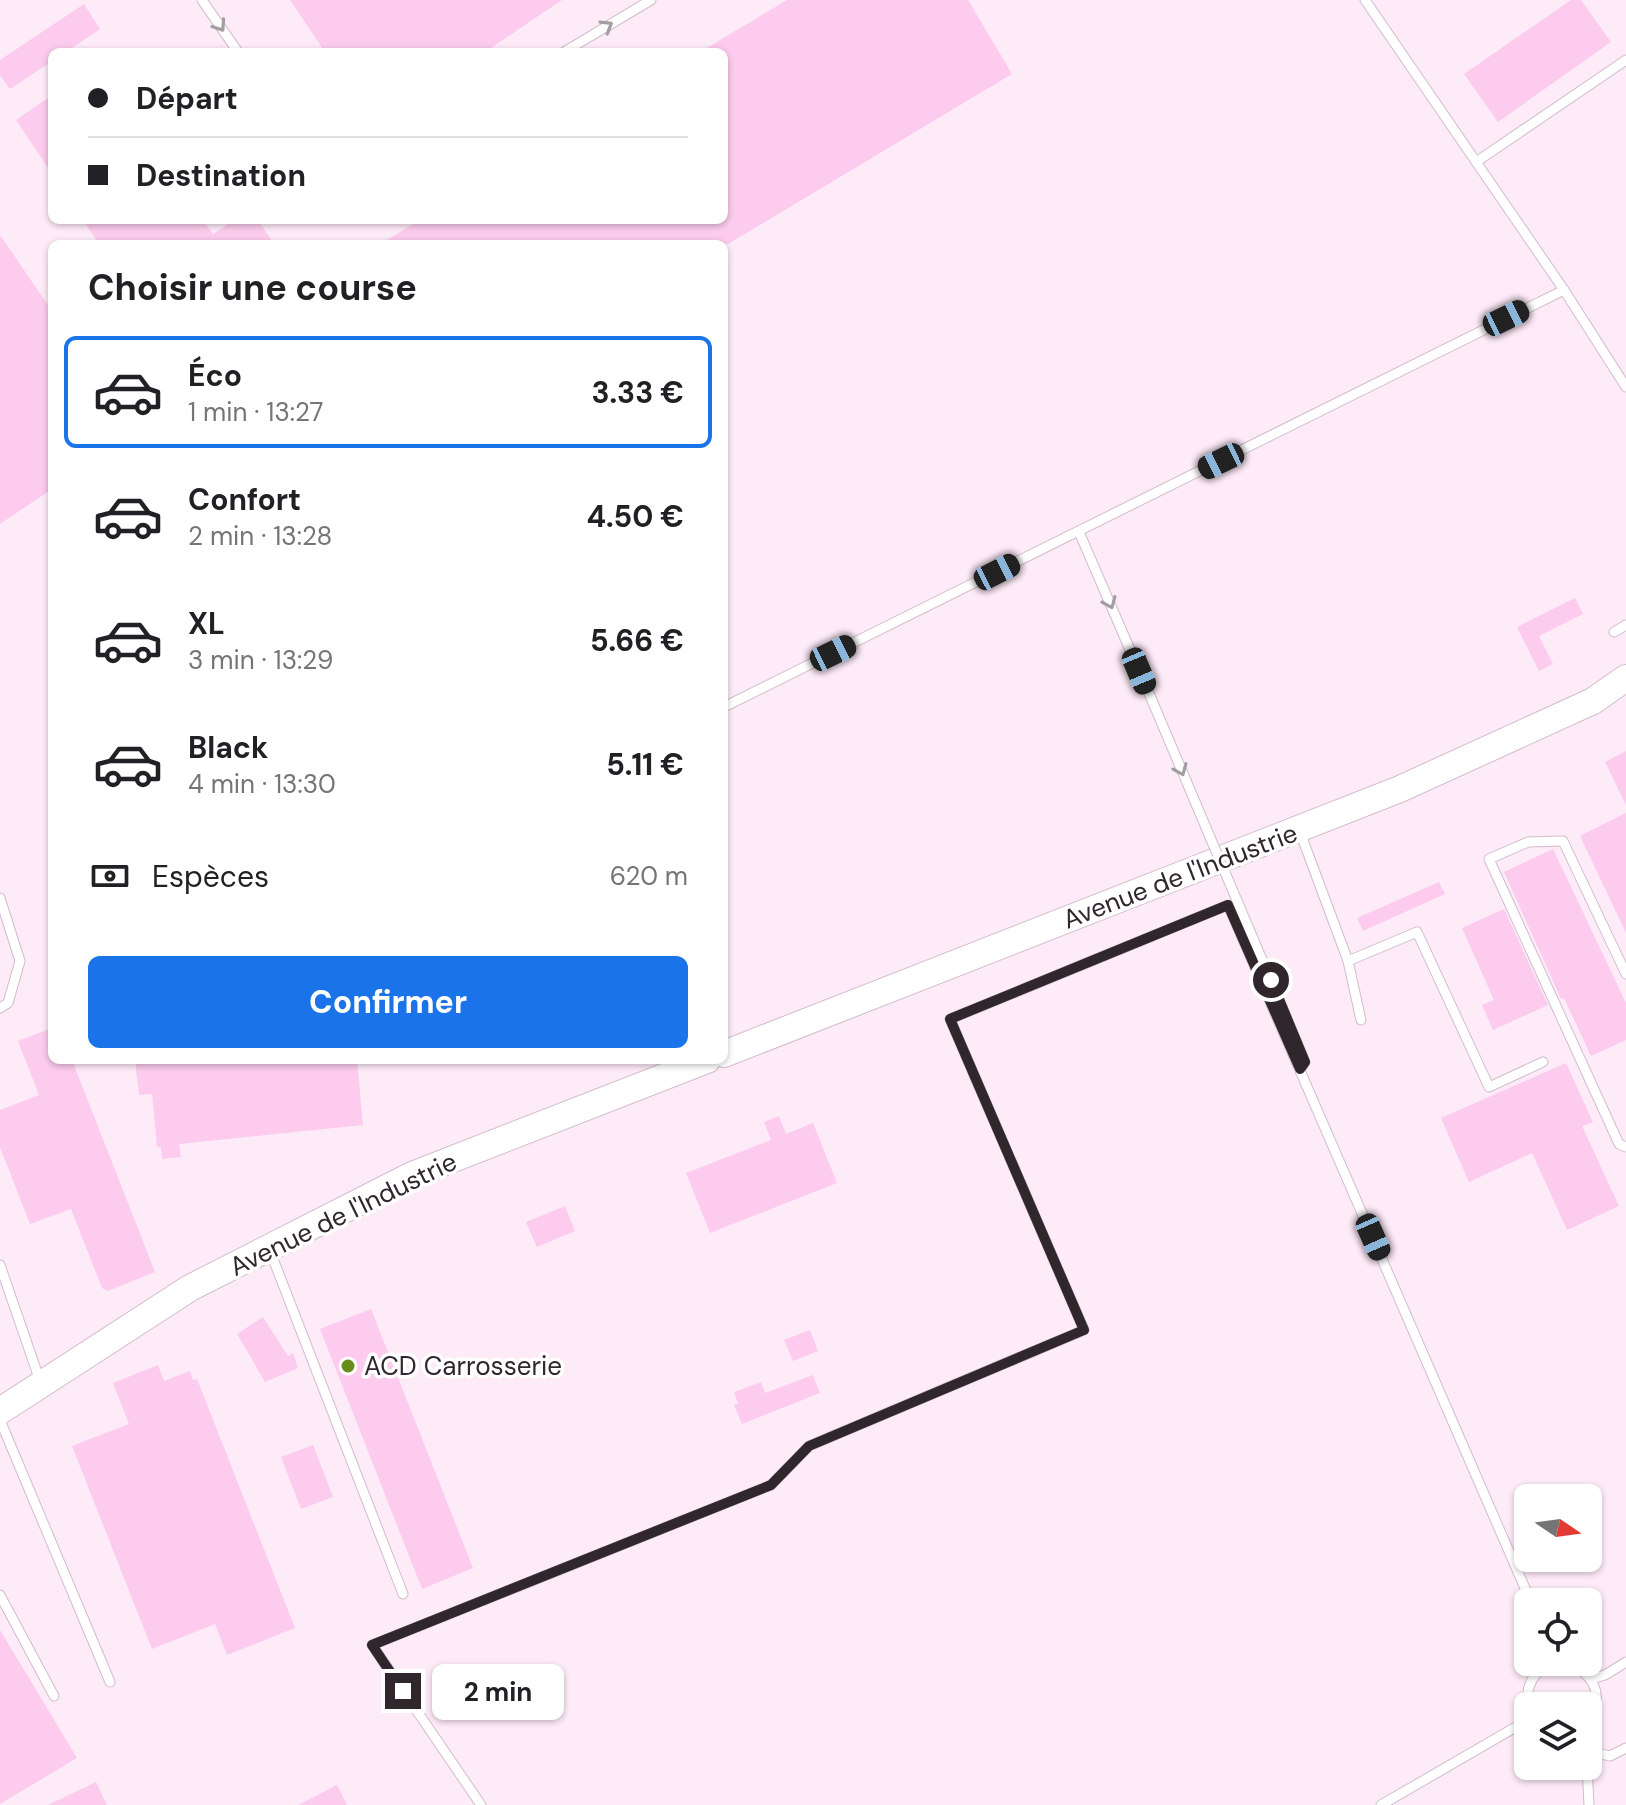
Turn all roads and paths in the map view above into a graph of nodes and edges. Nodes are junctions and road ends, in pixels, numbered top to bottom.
1 (202, 0) edge
2 (651, 0) edge
3 (1368, 1) edge
4 (235, 48) edge
5 (571, 48) edge
6 (1626, 60) edge
7 (1476, 162) junction
8 (1564, 290) junction
9 (1626, 387) edge
10 (1079, 532) junction
11 (1626, 625) edge
12 (1614, 632) dead end
13 (1626, 678) edge
14 (728, 705) edge
15 (1299, 829) junction
16 (0, 898) edge
17 (1348, 961) junction
18 (1626, 974) edge
19 (0, 1008) edge
20 (1361, 1020) dead end
21 (728, 1052) edge
22 (1543, 1062) dead end
23 (697, 1064) edge
24 (1300, 1069) junction
25 (1626, 1147) edge
26 (269, 1248) junction
27 (0, 1265) edge
28 (41, 1384) junction
29 (0, 1411) edge
30 (0, 1420) edge
31 (1525, 1588) edge
32 (403, 1594) dead end
33 (0, 1595) edge
34 (1626, 1662) edge
35 (1588, 1676) edge
36 (1591, 1679) junction
37 (110, 1682) dead end
38 (1595, 1692) edge
39 (54, 1696) dead end
40 (1514, 1728) edge
41 (1626, 1748) edge
42 (1602, 1754) edge
43 (1588, 1780) edge
44 (481, 1805) edge
45 (1381, 1805) edge
46 (1589, 1805) edge

1 -> 4 lane
5 -> 2 lane
3 - 7 lane
6 - 7 lane
7 - 8 lane
8 - 9 lane
8 - 10 lane
10 - 14 lane
10 -> 24 lane, bridge
11 - 12 lane
13 - 15 street, Avenue de l'Industrie
15 - 17 lane
15 - 21 street, Avenue de l'Industrie
16 - 19 lane
17 - 20 lane
17 - 22 lane
18 - 25 lane
23 - 26 street, Avenue de l'Industrie
24 - 31 lane
24 - 44 lane
26 - 28 street, Avenue de l'Industrie
26 - 32 lane
27 - 28 lane
28 - 29 street, Avenue de l'Industrie
30 - 37 lane
33 - 39 lane
34 - 36 lane
35 - 36 lane
36 - 38 lane
40 - 45 lane
41 - 42 lane
43 - 46 lane

